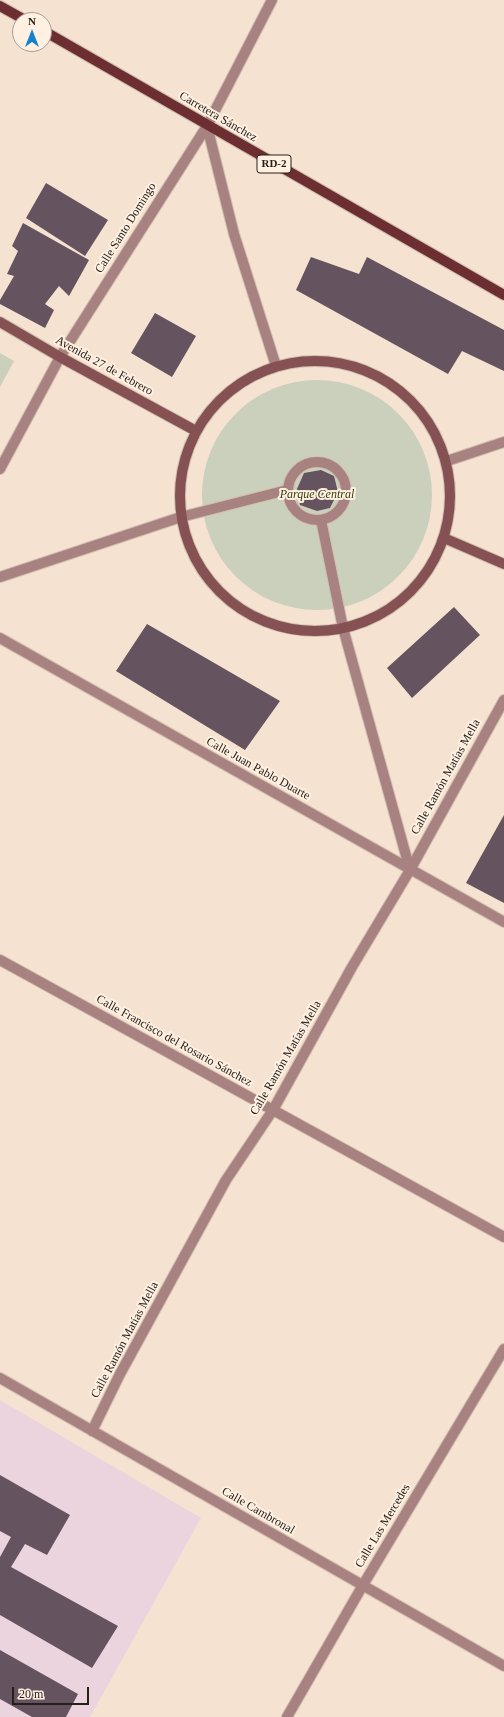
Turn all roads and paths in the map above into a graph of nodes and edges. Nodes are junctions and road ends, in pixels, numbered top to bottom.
1 (272, 0) edge
2 (0, 6) edge
3 (12, 13) edge
4 (52, 36) edge
5 (206, 126) junction
6 (504, 295) edge
7 (0, 322) edge
8 (60, 357) junction
9 (276, 366) junction
10 (196, 431) junction
11 (504, 442) edge
12 (447, 461) junction
13 (0, 470) edge
14 (287, 490) junction
15 (181, 517) junction
16 (321, 520) junction
17 (444, 538) junction
18 (504, 564) edge
19 (0, 577) edge
20 (343, 628) junction
21 (0, 638) edge
22 (504, 700) edge
23 (500, 718) edge
24 (410, 870) junction
25 (504, 922) edge
26 (0, 960) edge
27 (273, 1110) junction
28 (504, 1236) edge
29 (504, 1349) edge
30 (0, 1378) edge
31 (92, 1431) junction
32 (363, 1585) junction
33 (504, 1666) edge
34 (287, 1717) edge

1 - 5 street, Calle Santo Domingo
2 - 3 main road
4 - 5 main road, Carretera Sánchez / RD-2
5 - 6 main road, Carretera Sánchez / RD-2
5 - 8 street, Calle Santo Domingo
5 - 9 street
7 - 8 street, Avenida 27 de Febrero
8 - 10 street, Avenida 27 de Febrero
8 - 13 street, Calle Santo Domingo
9 - 10 street
9 - 12 street
10 - 15 street
11 - 12 street
12 - 17 street
14 - 15 street
14 - 16 street
14 - 16 street
15 - 19 street
15 - 20 street
16 - 20 street
17 - 18 street
17 - 20 street
20 - 24 street
21 - 24 street, Calle Juan Pablo Duarte
22 - 23 street, Calle Ramón Matías Mella
23 - 24 street, Calle Ramón Matías Mella
24 - 25 street, Calle Juan Pablo Duarte
24 - 27 street, Calle Ramón Matías Mella
26 - 27 street, Calle Francisco del Rosario Sánchez
27 - 28 street, Calle Francisco del Rosario Sánchez
27 - 31 street, Calle Ramón Matías Mella
29 - 32 street, Calle Las Mercedes
30 - 31 street, Calle Cambronal
31 - 32 street, Calle Cambronal
32 - 33 street, Calle Cambronal
32 - 34 street, Calle Las Mercedes

